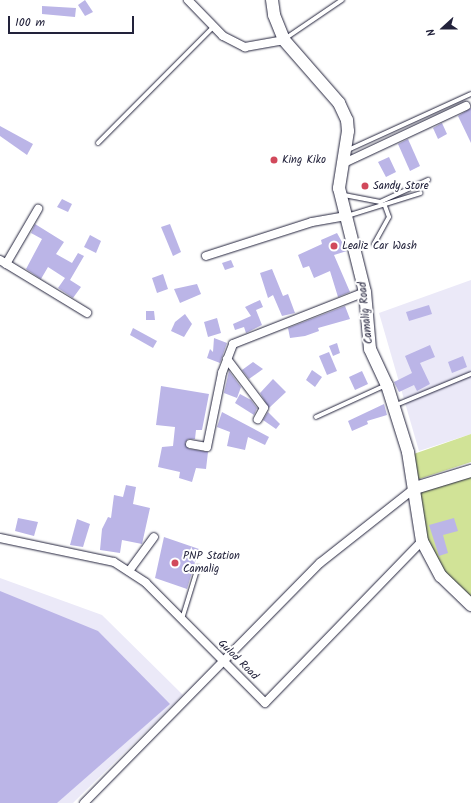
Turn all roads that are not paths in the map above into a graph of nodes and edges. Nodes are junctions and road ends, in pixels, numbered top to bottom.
1 (188, 0) edge
2 (272, 0) edge
3 (342, 0) edge
4 (213, 27) junction
5 (284, 40) junction
6 (471, 94) edge
7 (466, 106) dead end
8 (98, 142) dead end
9 (344, 152) junction
10 (342, 164) junction
11 (428, 180) dead end
12 (340, 193) junction
13 (421, 193) dead end
14 (385, 206) junction
15 (38, 209) dead end
16 (347, 216) junction
17 (374, 244) dead end
18 (206, 256) dead end
19 (3, 262) edge
20 (366, 292) junction
21 (87, 313) dead end
22 (228, 359) junction
23 (471, 374) edge
24 (387, 385) junction
25 (394, 406) junction
26 (316, 417) dead end
27 (258, 419) dead end
28 (190, 444) dead end
29 (471, 471) edge
30 (414, 488) junction
31 (154, 537) dead end
32 (0, 538) edge
33 (422, 541) junction
34 (198, 567) dead end
35 (129, 571) junction
36 (471, 605) edge
37 (182, 619) junction
38 (222, 660) junction
39 (84, 803) edge

1 - 4 street
2 - 5 main road, Camalig Road
3 - 5 lane
4 - 5 street
4 - 8 lane
5 - 9 main road, Camalig Road
6 - 9 lane
7 - 10 street
9 - 10 main road, Camalig Road
10 - 12 main road, Camalig Road
11 - 12 lane
12 - 16 main road, Camalig Road
13 - 14 lane
14 - 16 lane
14 - 17 lane
15 - 19 street
16 - 18 street
16 - 20 main road, Camalig Road
19 - 21 street
20 - 22 street
20 - 24 main road, Camalig Road
22 - 27 street
22 - 28 street
23 - 25 lane
24 - 25 main road, Camalig Road
24 - 26 lane
25 - 30 main road, Camalig Road
29 - 30 main road
30 - 33 main road, Camalig Road
30 - 38 street
31 - 35 street
32 - 35 street, Gulod Road
33 - 36 main road, Camalig Road
33 - 38 street, Gulod Road
34 - 37 lane
35 - 37 street, Gulod Road
37 - 38 street, Gulod Road
38 - 39 street

